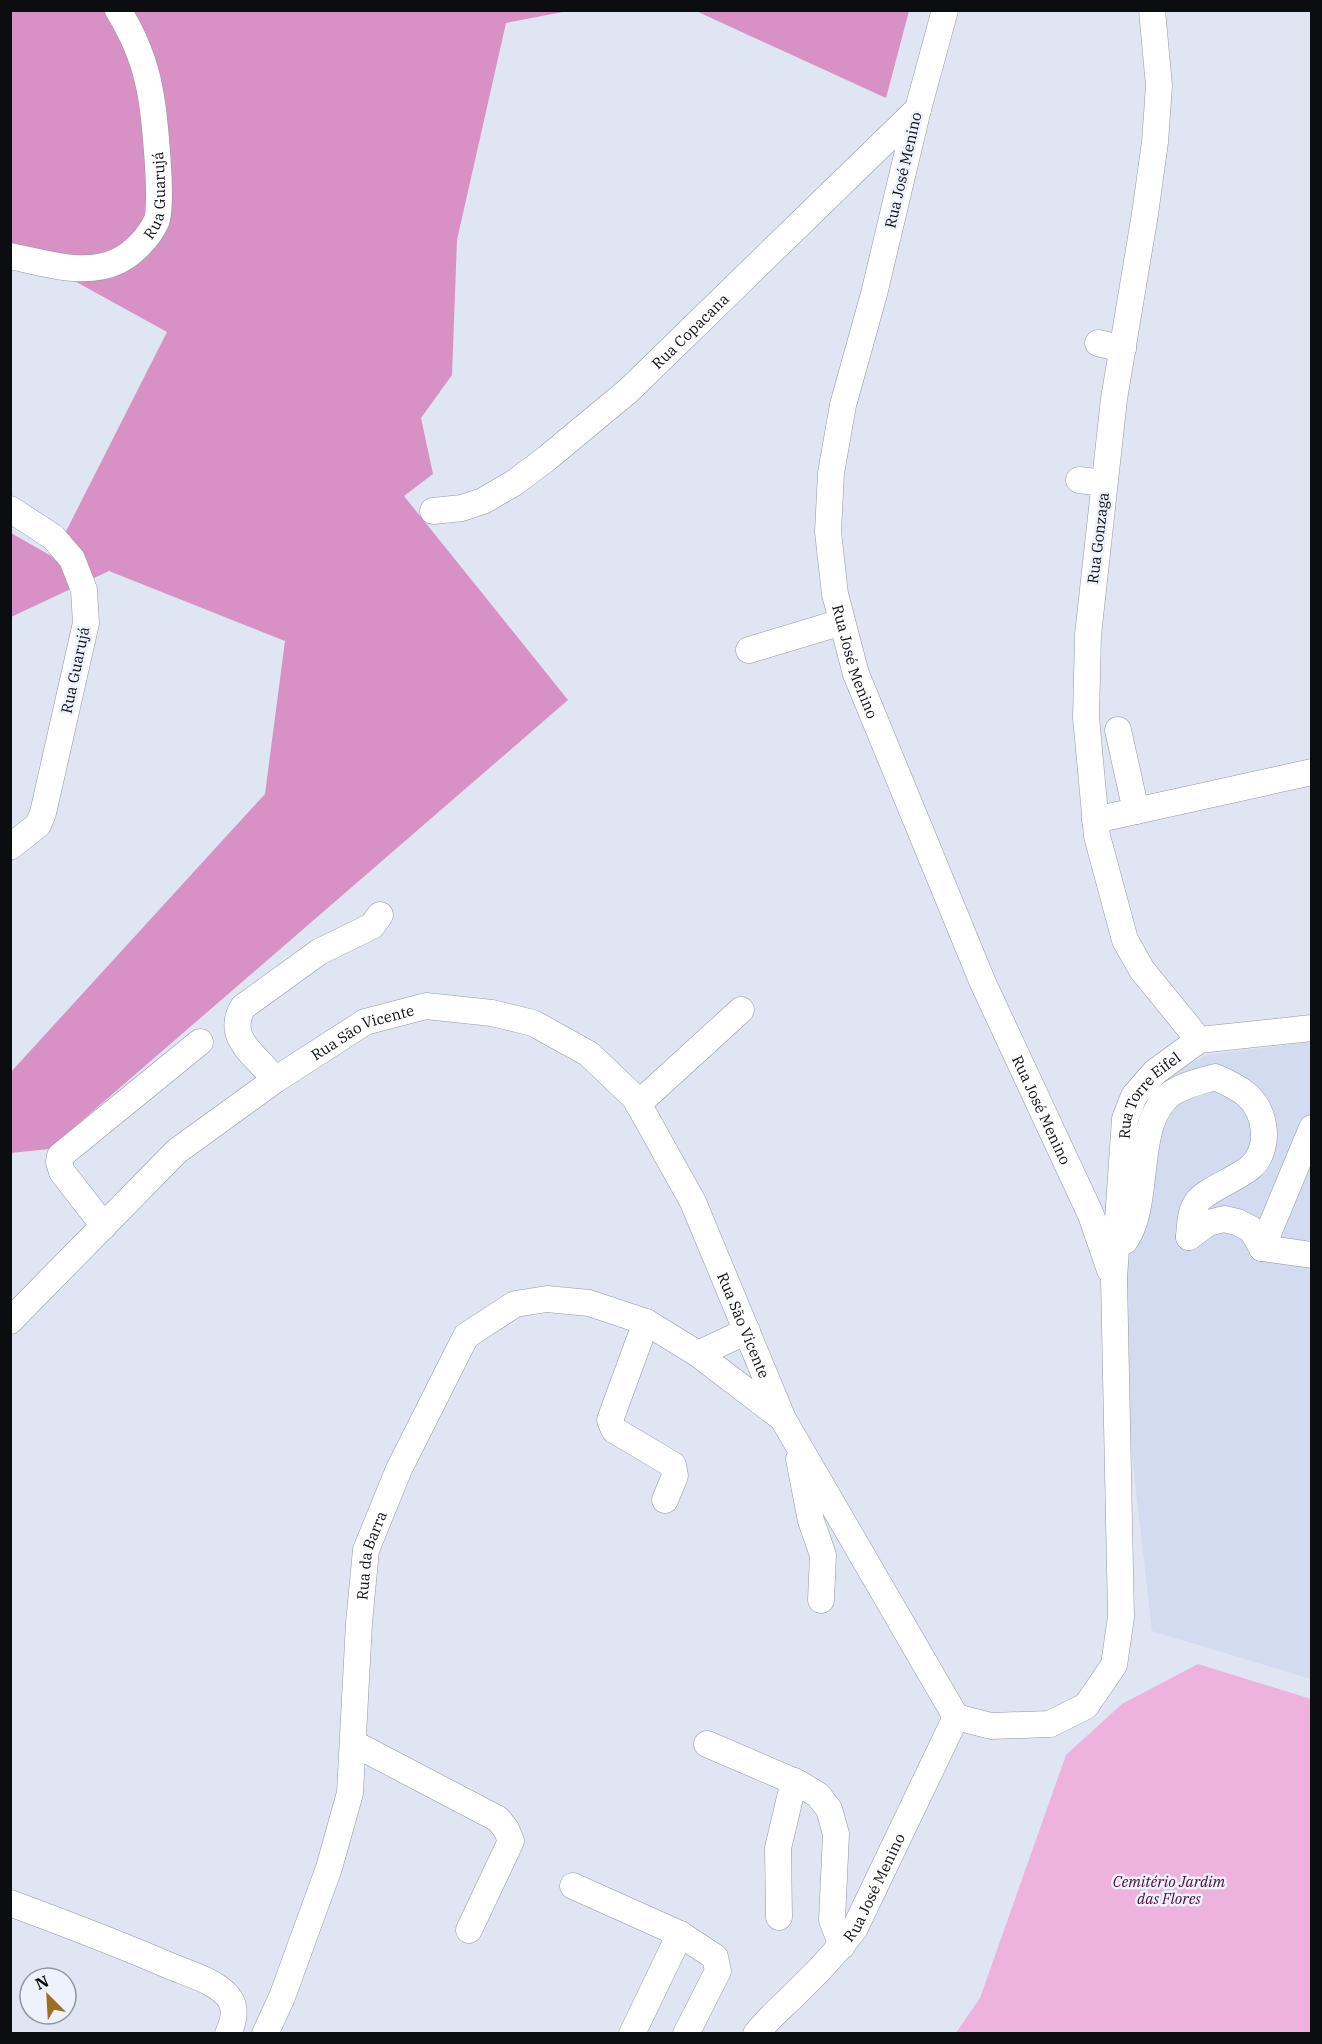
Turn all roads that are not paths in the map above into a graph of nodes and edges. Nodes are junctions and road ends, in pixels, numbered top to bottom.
1 (118, 10) edge
2 (945, 10) edge
3 (1152, 10) edge
4 (918, 109) junction
5 (10, 256) edge
6 (1098, 343) dead end
7 (1122, 349) junction
8 (1079, 480) dead end
9 (1104, 483) junction
10 (10, 509) edge
11 (433, 510) dead end
12 (842, 622) junction
13 (749, 650) dead end
14 (1118, 730) dead end
15 (1311, 772) edge
16 (1136, 811) junction
17 (1095, 820) junction
18 (10, 847) edge
19 (380, 915) dead end
20 (741, 1010) dead end
21 (1311, 1028) edge
22 (1199, 1040) junction
23 (200, 1042) dead end
24 (275, 1080) junction
25 (638, 1104) junction
26 (1311, 1128) edge
27 (104, 1226) junction
28 (1262, 1248) junction
29 (1116, 1249) junction
30 (1311, 1256) edge
31 (1114, 1278) junction
32 (10, 1321) edge
33 (646, 1322) junction
34 (747, 1331) junction
35 (698, 1354) junction
36 (783, 1419) junction
37 (797, 1444) junction
38 (665, 1500) dead end
39 (821, 1599) dead end
40 (957, 1717) junction
41 (353, 1743) junction
42 (707, 1744) dead end
43 (794, 1781) junction
44 (573, 1886) dead end
45 (10, 1903) edge
46 (779, 1917) dead end
47 (469, 1930) dead end
48 (680, 1934) junction
49 (842, 1946) junction
50 (228, 2034) edge
51 (265, 2034) edge
52 (632, 2034) edge
53 (686, 2034) edge
54 (756, 2034) edge

1 - 5 street, Rua Guarujá
2 - 4 street, Rua José Menino
3 - 7 street, Rua Gonzaga
4 - 11 street, Rua Copacana
4 - 12 street, Rua José Menino
6 - 7 street
7 - 9 street, Rua Gonzaga
8 - 9 street
9 - 17 street, Rua Gonzaga
10 - 18 street, Rua Guarujá
12 - 13 street
12 - 31 street, Rua José Menino
14 - 16 street
15 - 16 street
16 - 17 street
17 - 22 street, Rua Gonzaga
19 - 24 street
20 - 25 street
21 - 22 street, Rua Torre Eifel
22 - 29 street, Rua Torre Eifel
23 - 27 street
24 - 25 street, Rua São Vicente
24 - 27 street, Rua São Vicente
25 - 34 street, Rua São Vicente
26 - 28 street
27 - 32 street, Rua São Vicente
28 - 29 street
28 - 30 street
29 - 31 street, Rua Torre Eifel
31 - 40 street
33 - 35 street, Rua da Barra
33 - 38 street
33 - 41 street, Rua da Barra
34 - 35 street
34 - 36 street, Rua São Vicente
35 - 36 street, Rua da Barra
36 - 37 street, Rua São Vicente
37 - 39 street
37 - 40 street, Rua São Vicente
40 - 49 street, Rua José Menino
41 - 47 street
41 - 51 street, Rua da Barra
42 - 43 street
43 - 46 street
43 - 49 street
44 - 48 street
45 - 50 street
48 - 52 street
48 - 53 street
49 - 54 street, Rua José Menino

